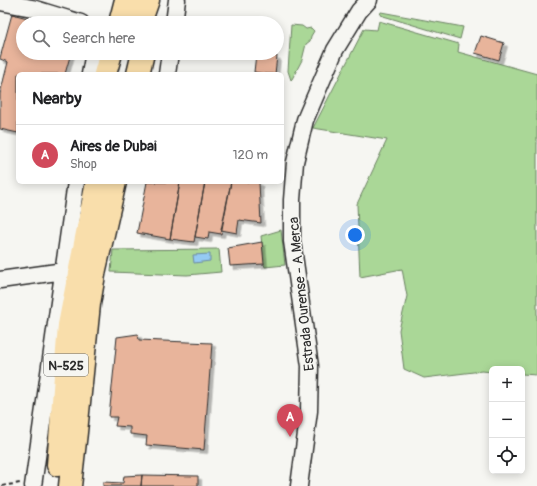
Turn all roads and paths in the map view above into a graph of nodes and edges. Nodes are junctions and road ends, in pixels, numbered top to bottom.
1 (126, 0) edge
2 (135, 0) edge
3 (148, 0) edge
4 (157, 0) edge
5 (177, 0) edge
6 (369, 0) edge
7 (0, 2) edge
8 (58, 16) edge
9 (122, 16) edge
10 (132, 16) edge
11 (142, 16) edge
12 (153, 16) edge
13 (175, 16) edge
14 (93, 60) edge
15 (109, 60) edge
16 (169, 60) edge
17 (136, 64) edge
18 (90, 72) edge
19 (106, 72) edge
20 (122, 72) edge
21 (167, 72) edge
22 (76, 184) edge
23 (97, 184) edge
24 (101, 184) edge
25 (114, 184) edge
26 (282, 184) edge
27 (293, 192) junction
28 (85, 245) junction
29 (64, 271) junction
30 (0, 280) edge
31 (33, 484) edge
32 (2, 486) edge
33 (56, 486) edge
34 (70, 486) edge
35 (299, 486) edge

1 - 9 highway
2 - 10 highway
3 - 11 highway
4 - 12 highway
5 - 13 street
6 - 27 street, Estrada Ourense - A Merca
7 - 8 street
14 - 18 street
15 - 19 highway
16 - 21 street
17 - 20 highway
22 - 29 street
23 - 28 highway, N-525
24 - 28 highway
25 - 34 highway
26 - 27 street
27 - 35 street, Estrada Ourense - A Merca
28 - 33 highway, N-525
29 - 30 street
29 - 31 street
31 - 32 path

